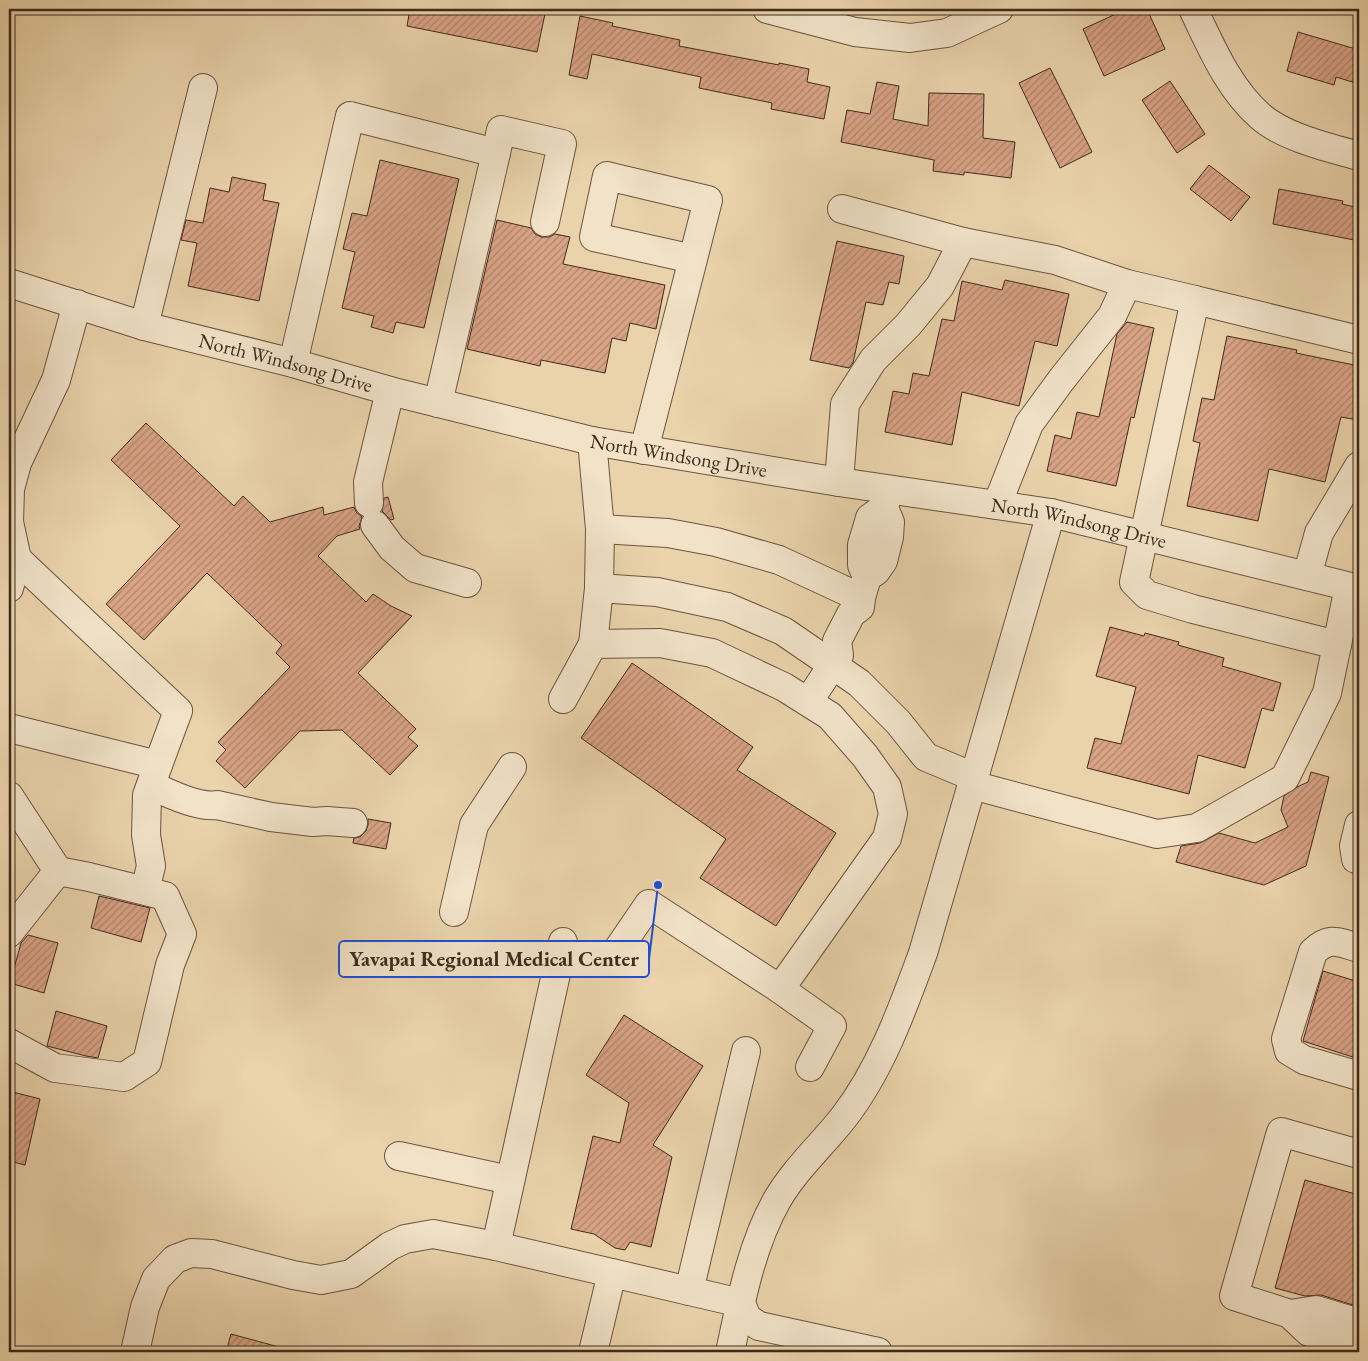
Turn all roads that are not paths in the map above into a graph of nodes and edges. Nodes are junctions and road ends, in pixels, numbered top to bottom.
1 (767, 9) edge
2 (999, 9) edge
3 (1193, 9) edge
4 (203, 88) dead end
5 (496, 153) junction
6 (1359, 156) edge
7 (842, 209) dead end
8 (545, 222) dead end
9 (963, 242) junction
10 (693, 259) dead end
11 (9, 283) edge
12 (1126, 284) junction
13 (1195, 300) junction
14 (77, 304) junction
15 (144, 326) junction
16 (1359, 340) edge
17 (293, 363) junction
18 (390, 391) junction
19 (438, 403) junction
20 (592, 441) junction
21 (644, 450) junction
22 (1359, 466) edge
23 (839, 482) junction
24 (886, 499) junction
25 (997, 505) junction
26 (1050, 513) junction
27 (600, 529) junction
28 (1143, 536) junction
29 (17, 559) junction
30 (1307, 576) junction
31 (467, 582) dead end
32 (9, 588) edge
33 (599, 588) junction
34 (1354, 588) edge
35 (863, 594) junction
36 (592, 644) junction
37 (1337, 645) junction
38 (836, 660) junction
39 (563, 699) dead end
40 (808, 702) junction
41 (9, 728) edge
42 (512, 767) dead end
43 (154, 775) junction
44 (973, 781) junction
45 (9, 796) edge
46 (353, 823) dead end
47 (1359, 826) edge
48 (1359, 860) edge
49 (58, 871) junction
50 (145, 890) junction
51 (454, 912) dead end
52 (9, 933) edge
53 (563, 942) dead end
54 (1359, 948) edge
55 (612, 958) dead end
56 (780, 989) junction
57 (9, 1043) edge
58 (746, 1051) dead end
59 (810, 1067) dead end
60 (1359, 1076) edge
61 (1359, 1154) edge
62 (399, 1156) dead end
63 (510, 1180) junction
64 (496, 1246) junction
65 (612, 1273) junction
66 (690, 1291) junction
67 (741, 1303) junction
68 (1290, 1314) junction
69 (1359, 1323) edge
70 (780, 1341) edge
71 (1359, 1346) edge
72 (135, 1352) edge
73 (593, 1352) edge
74 (730, 1352) edge
75 (878, 1352) edge

1 - 2 street
3 - 6 street
4 - 15 street
5 - 8 street
5 - 17 street
5 - 19 street
7 - 9 street
9 - 12 street
9 - 23 street
10 - 21 street
11 - 14 street, North Windsong Drive
12 - 13 street
12 - 25 street
13 - 16 street
13 - 28 street
14 - 15 street, North Windsong Drive
14 - 29 street
15 - 17 street, North Windsong Drive
17 - 18 street, North Windsong Drive
18 - 19 street, North Windsong Drive
18 - 31 street
19 - 20 street, North Windsong Drive
20 - 21 street, North Windsong Drive
20 - 27 street
21 - 23 street, North Windsong Drive
22 - 30 street
23 - 24 street, North Windsong Drive
24 - 25 street, North Windsong Drive
24 - 35 street
25 - 26 street, North Windsong Drive
26 - 28 street, North Windsong Drive
26 - 44 street
27 - 33 street
27 - 35 street
28 - 30 street, North Windsong Drive
28 - 37 street
29 - 32 street
29 - 43 street
30 - 34 street, North Windsong Drive
33 - 36 street
33 - 38 street
34 - 37 street
35 - 38 street
36 - 39 street
36 - 40 street
37 - 44 street
38 - 40 street
38 - 44 street
40 - 56 street
41 - 43 street
42 - 51 street
43 - 46 street
43 - 50 street
44 - 67 street
45 - 49 street
47 - 48 street
49 - 50 street
49 - 52 street
50 - 57 street
53 - 63 street
54 - 60 street
55 - 56 street
56 - 59 street
58 - 66 street
61 - 68 street
62 - 63 street
63 - 64 street
64 - 65 street
64 - 72 street
65 - 66 street
65 - 73 street
66 - 67 street
67 - 70 street
67 - 74 street
68 - 69 street
68 - 71 street
70 - 75 street

